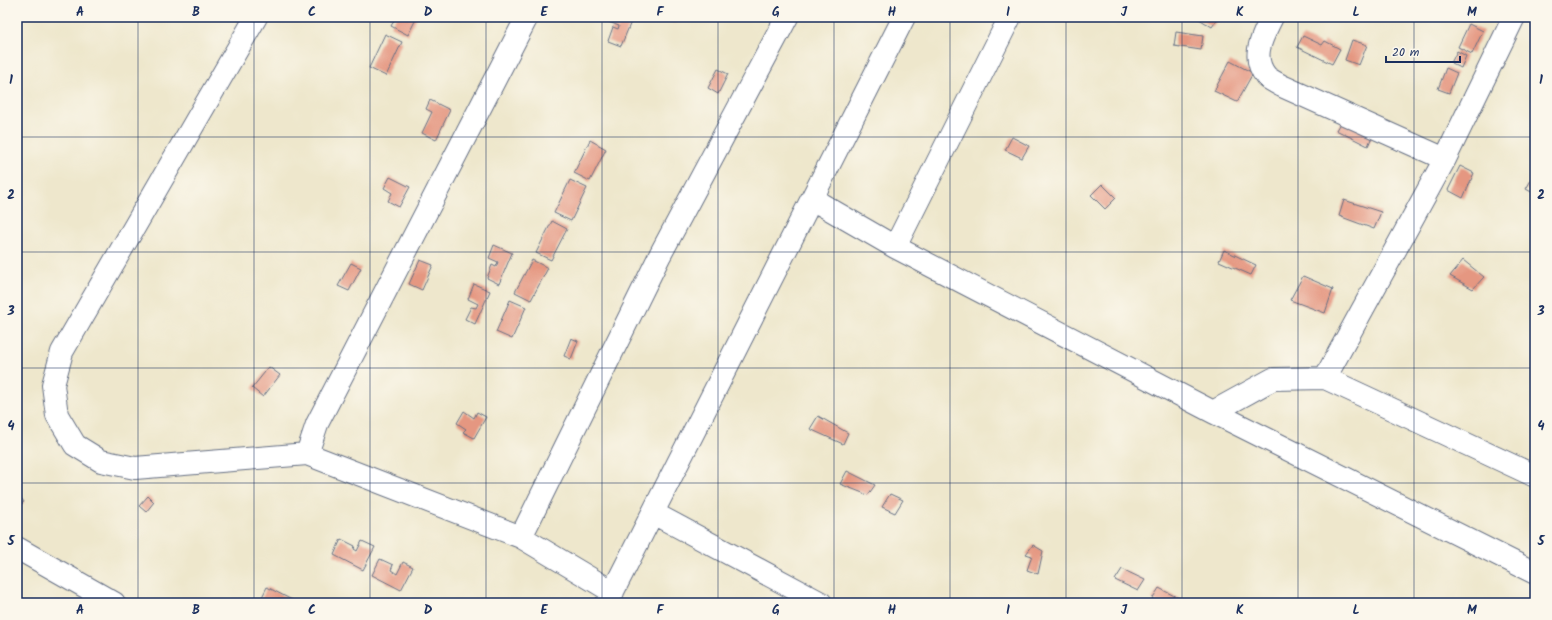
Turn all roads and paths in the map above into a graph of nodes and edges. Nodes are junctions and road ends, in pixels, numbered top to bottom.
1 (256, 17) edge
2 (527, 17) edge
3 (787, 17) edge
4 (904, 17) edge
5 (1010, 17) edge
6 (1272, 17) edge
7 (1514, 17) edge
8 (1444, 159) junction
9 (812, 198) junction
10 (895, 247) junction
11 (1325, 378) junction
12 (1213, 412) junction
13 (307, 454) junction
14 (1535, 476) edge
15 (653, 513) junction
16 (521, 537) junction
17 (17, 548) edge
18 (1535, 573) edge
19 (610, 597) edge
20 (114, 603) edge
21 (821, 603) edge

1 - 13 street
2 - 13 street
3 - 16 street
4 - 9 street
5 - 10 street
6 - 8 street
7 - 8 street
8 - 11 street
9 - 10 street
9 - 15 street
10 - 12 street
11 - 12 street
11 - 14 street
12 - 18 street
13 - 16 street
15 - 19 street
15 - 21 street
16 - 19 street
17 - 20 street

